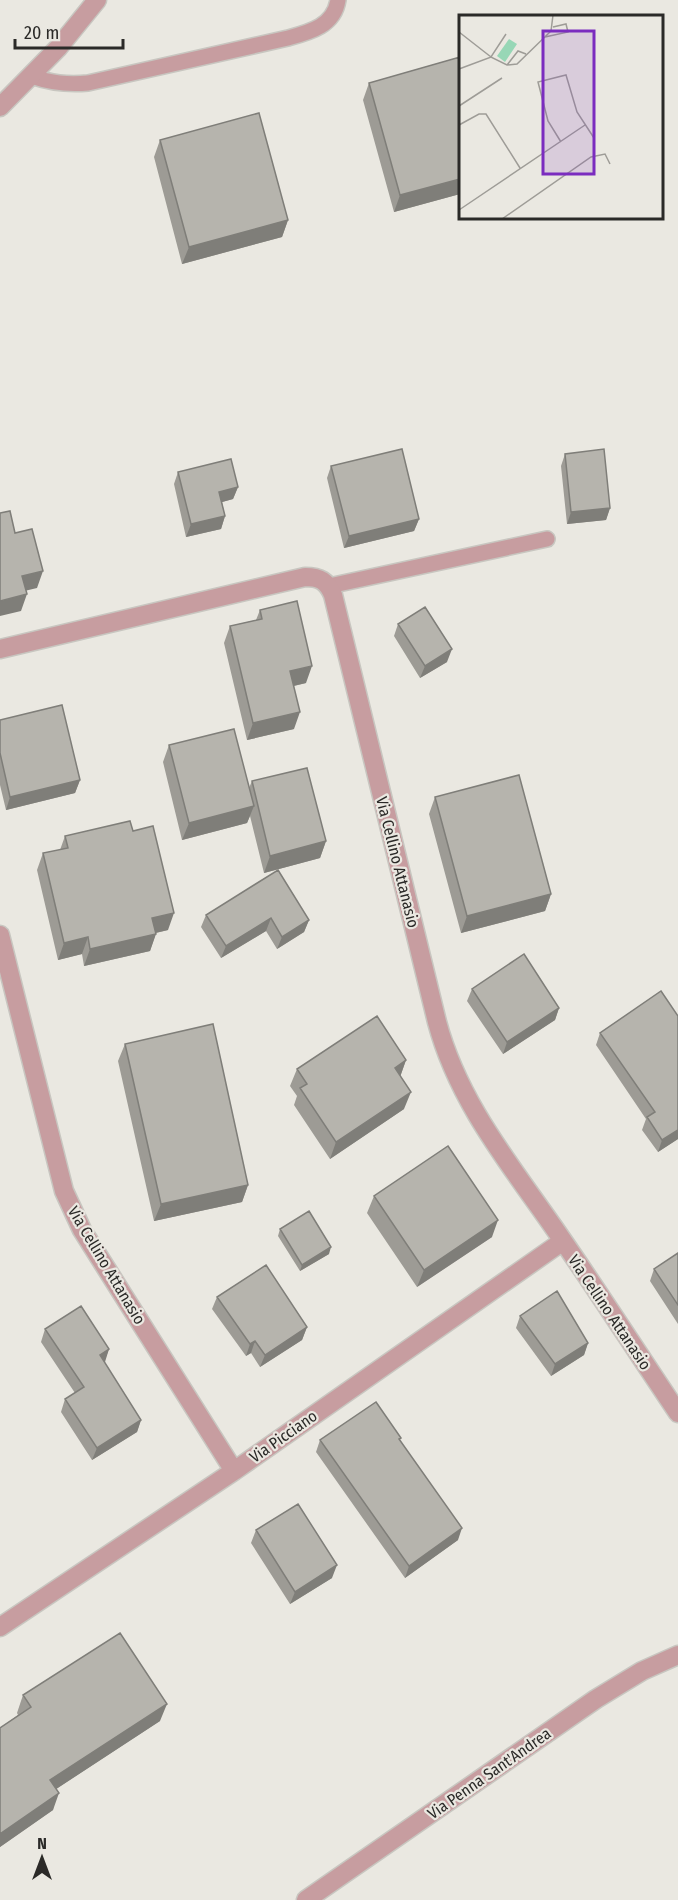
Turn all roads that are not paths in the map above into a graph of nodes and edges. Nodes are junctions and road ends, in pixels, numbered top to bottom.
1 (97, 0) edge
2 (338, 0) edge
3 (31, 76) junction
4 (0, 106) edge
5 (547, 539) dead end
6 (329, 586) junction
7 (0, 649) edge
8 (0, 935) edge
9 (563, 1241) junction
10 (678, 1413) edge
11 (234, 1471) junction
12 (0, 1627) edge
13 (678, 1655) edge
14 (306, 1900) edge

1 - 3 street
2 - 3 lane
3 - 4 street
5 - 6 lane
6 - 7 street
6 - 9 street, Via Cellino Attanasio
8 - 11 street, Via Cellino Attanasio
9 - 10 street, Via Cellino Attanasio
9 - 11 street, Via Picciano
11 - 12 street, Via Picciano
13 - 14 street, Via Penna Sant'Andrea

